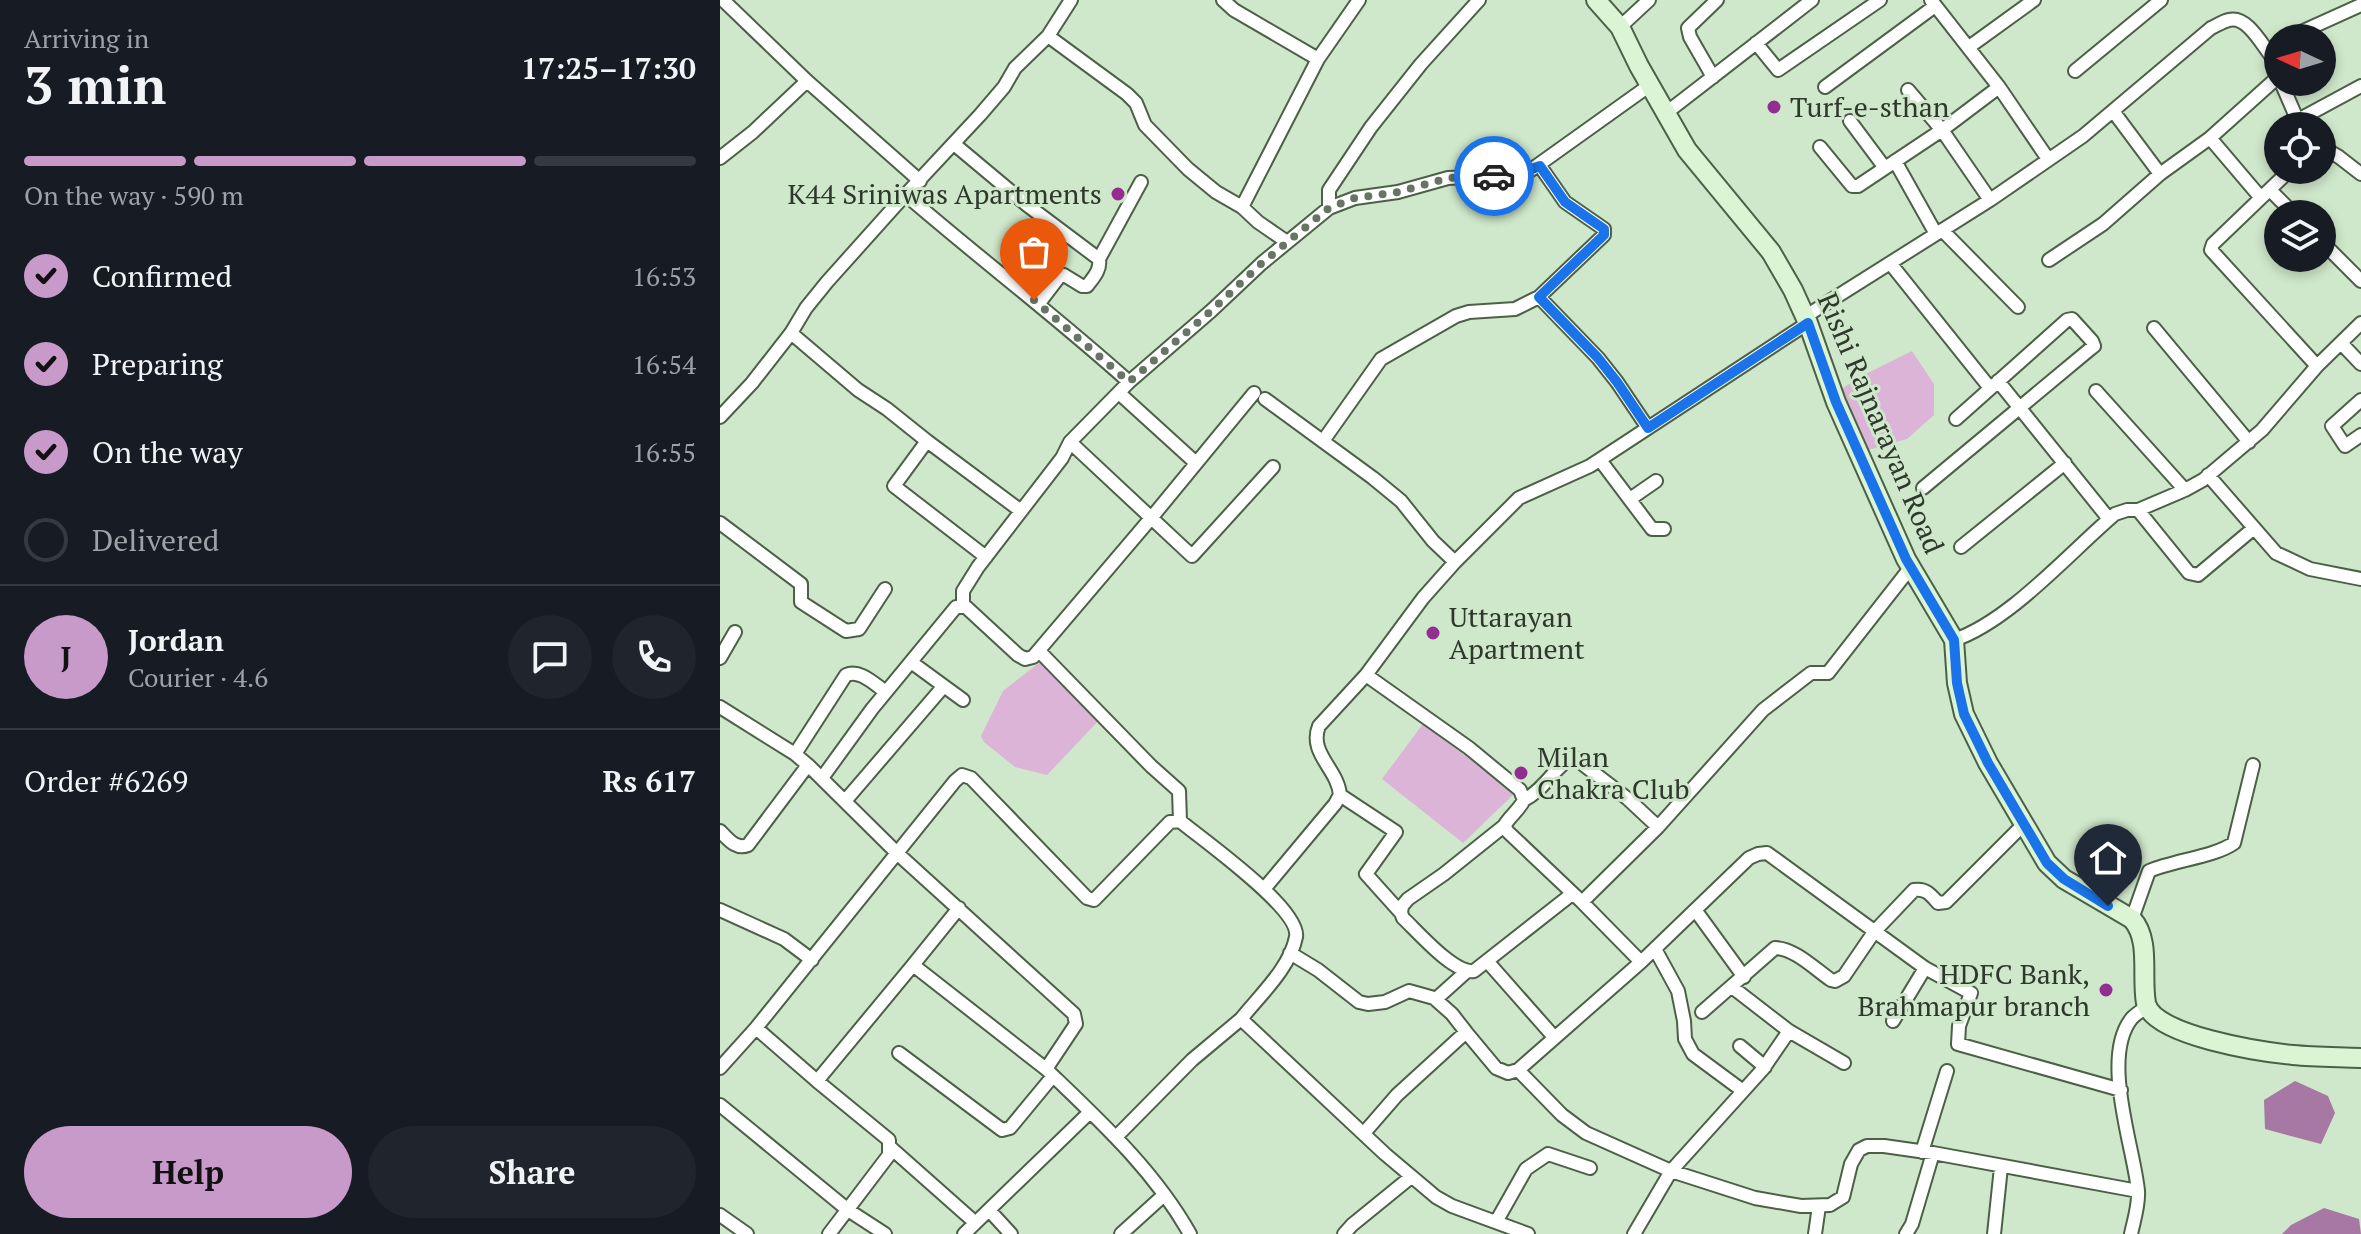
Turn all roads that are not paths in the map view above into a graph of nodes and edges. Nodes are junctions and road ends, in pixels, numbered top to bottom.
1 (1071, 0) edge
2 (1223, 0) edge
3 (1359, 0) edge
4 (1479, 0) edge
5 (1596, 0) edge
6 (1649, 0) edge
7 (1717, 0) edge
8 (1812, 0) edge
9 (1880, 0) edge
10 (2034, 0) edge
11 (2161, 0) edge
12 (1933, 3) edge
13 (727, 4) edge
14 (2145, 5) edge
15 (2361, 5) edge
16 (720, 19) edge
17 (2319, 24) edge
18 (1620, 27) junction
19 (1048, 36) junction
20 (2264, 41) edge
21 (1756, 43) junction
22 (1969, 47) junction
23 (1318, 59) junction
24 (2075, 71) dead end
25 (1713, 77) junction
26 (807, 81) junction
27 (1650, 85) junction
28 (2361, 86) edge
29 (1825, 87) dead end
30 (1999, 87) junction
31 (1908, 90) dead end
32 (2264, 91) edge
33 (2113, 111) junction
34 (2317, 112) edge
35 (1666, 113) junction
36 (1850, 121) dead end
37 (1942, 130) junction
38 (2210, 138) junction
39 (954, 144) junction
40 (1820, 147) dead end
41 (2336, 155) edge
42 (720, 158) edge
43 (2048, 159) junction
44 (1890, 164) junction
45 (1540, 166) junction
46 (2160, 174) junction
47 (2361, 174) edge
48 (920, 181) junction
49 (1141, 182) dead end
50 (2276, 184) edge
51 (2266, 194) junction
52 (906, 195) junction
53 (1990, 200) junction
54 (2274, 200) edge
55 (1242, 207) junction
56 (1329, 208) junction
57 (1939, 232) junction
58 (1287, 242) junction
59 (2336, 256) edge
60 (1099, 259) junction
61 (2049, 260) dead end
62 (1890, 263) junction
63 (2361, 281) edge
64 (1539, 297) junction
65 (1039, 303) junction
66 (2018, 307) dead end
67 (1807, 320) junction
68 (2361, 323) edge
69 (2154, 328) dead end
70 (791, 333) junction
71 (2341, 343) junction
72 (2361, 364) edge
73 (2317, 366) junction
74 (1129, 382) junction
75 (1994, 384) junction
76 (2096, 391) dead end
77 (1119, 393) junction
78 (2361, 400) edge
79 (2021, 408) junction
80 (720, 417) edge
81 (1956, 419) dead end
82 (1648, 428) junction
83 (2361, 435) edge
84 (927, 441) junction
85 (1323, 441) junction
86 (1070, 442) junction
87 (2249, 442) junction
88 (1600, 460) junction
89 (1196, 463) junction
90 (2065, 463) junction
91 (1273, 467) dead end
92 (2208, 475) junction
93 (1656, 481) dead end
94 (1923, 488) dead end
95 (2185, 490) junction
96 (1630, 499) junction
97 (2138, 510) junction
98 (1021, 511) junction
99 (1152, 517) junction
100 (2109, 519) junction
101 (720, 523) edge
102 (2254, 528) junction
103 (1664, 529) dead end
104 (1961, 547) dead end
105 (1192, 556) junction
106 (986, 557) junction
107 (1455, 562) junction
108 (1183, 567) dead end
109 (1911, 567) junction
110 (2361, 579) edge
111 (885, 589) dead end
112 (963, 606) junction
113 (735, 632) dead end
114 (1954, 640) junction
115 (1039, 651) junction
116 (720, 658) edge
117 (911, 662) junction
118 (1366, 675) junction
119 (943, 687) junction
120 (886, 692) junction
121 (963, 700) dead end
122 (720, 707) edge
123 (795, 754) junction
124 (808, 765) junction
125 (2253, 765) dead end
126 (822, 778) junction
127 (1340, 795) junction
128 (1524, 800) junction
129 (845, 801) junction
130 (1180, 821) junction
131 (2024, 824) junction
132 (1504, 826) junction
133 (1658, 827) junction
134 (720, 831) edge
135 (898, 854) junction
136 (1264, 889) junction
137 (1577, 898) junction
138 (959, 908) junction
139 (720, 910) edge
140 (1696, 911) junction
141 (1401, 913) junction
142 (2132, 919) junction
143 (1874, 932) junction
144 (1655, 949) junction
145 (1290, 953) junction
146 (812, 960) junction
147 (1487, 961) junction
148 (1641, 962) junction
149 (913, 965) junction
150 (1925, 968) junction
151 (1466, 972) junction
152 (1744, 977) junction
153 (1732, 987) junction
154 (1436, 999) junction
155 (2147, 1007) junction
156 (1702, 1012) dead end
157 (1241, 1019) junction
158 (1893, 1021) dead end
159 (756, 1028) junction
160 (1789, 1031) junction
161 (1466, 1032) junction
162 (1554, 1037) junction
163 (1740, 1046) dead end
164 (899, 1053) dead end
165 (2361, 1058) edge
166 (1844, 1063) dead end
167 (1765, 1067) junction
168 (720, 1068) edge
169 (1518, 1070) junction
170 (1947, 1071) dead end
171 (1050, 1072) junction
172 (817, 1081) junction
173 (2121, 1090) junction
174 (1743, 1091) junction
175 (720, 1105) edge
176 (1090, 1112) junction
177 (1364, 1133) junction
178 (1117, 1136) junction
179 (891, 1148) junction
180 (1927, 1153) junction
181 (2001, 1167) junction
182 (1590, 1168) dead end
183 (1671, 1171) junction
184 (1411, 1177) junction
185 (2138, 1191) junction
186 (1164, 1195) junction
187 (1819, 1206) junction
188 (848, 1210) junction
189 (989, 1210) junction
190 (720, 1215) edge
191 (970, 1218) dead end
192 (1496, 1222) junction
193 (747, 1234) edge
194 (829, 1234) edge
195 (885, 1234) edge
196 (964, 1234) edge
197 (1011, 1234) edge
198 (1121, 1234) edge
199 (1190, 1234) edge
200 (1344, 1234) edge
201 (1528, 1234) edge
202 (1634, 1234) edge
203 (1815, 1234) edge
204 (1906, 1234) edge
205 (1994, 1234) edge
206 (2131, 1234) edge

1 - 19 street
2 - 23 street
3 - 23 street
4 - 56 street
5 - 18 main road, Rishi Rajnarayan Road
6 - 18 street
7 - 25 street
8 - 21 street
9 - 21 street
10 - 22 street
11 - 14 street
12 - 22 street
12 - 29 street
13 - 16 street
13 - 26 street
14 - 24 street
15 - 17 street
18 - 27 main road, Rishi Rajnarayan Road
19 - 39 street
19 - 55 street
20 - 33 street
21 - 25 street
22 - 30 street
23 - 55 street
25 - 35 street
26 - 42 street
26 - 48 street
27 - 35 main road, Rishi Rajnarayan Road
27 - 45 street
28 - 34 street
30 - 37 street
30 - 43 street
31 - 37 street
32 - 38 street
33 - 43 street
33 - 46 street
35 - 67 main road, Rishi Rajnarayan Road
36 - 44 street
37 - 44 street
37 - 53 street
38 - 46 street
38 - 51 street
39 - 48 street
39 - 60 street
40 - 44 street
41 - 47 street
43 - 53 street
44 - 57 street
45 - 56 street
45 - 64 street
46 - 61 street
48 - 52 street
49 - 60 street
50 - 51 street
51 - 54 street
51 - 73 street
52 - 65 street
52 - 70 street
53 - 57 street
55 - 58 street
56 - 58 street
57 - 62 street
57 - 66 street
58 - 74 street
59 - 63 street
60 - 65 street
62 - 67 street
62 - 75 street
64 - 82 street
64 - 85 street
65 - 74 street
67 - 82 street
67 - 109 main road, Rishi Rajnarayan Road
68 - 71 street
69 - 87 street
70 - 80 street
70 - 84 street
71 - 72 street
71 - 73 street
73 - 87 street
74 - 77 street
75 - 79 street
75 - 79 street
75 - 81 street
76 - 95 street
77 - 86 street
77 - 89 street
78 - 83 street
79 - 90 street
79 - 94 street
82 - 88 street
84 - 98 street
84 - 106 street
85 - 89 street
85 - 107 street
86 - 98 street
86 - 99 street
87 - 92 street
88 - 96 street
88 - 107 street
89 - 99 street
90 - 100 street
90 - 104 street
91 - 105 street
92 - 95 street
92 - 102 street
93 - 96 street
95 - 97 street
96 - 103 street
97 - 100 street
97 - 102 street
98 - 106 street
99 - 105 street
99 - 115 street
100 - 114 street
101 - 111 street
102 - 110 street
105 - 108 street
106 - 112 street
107 - 118 street
109 - 114 main road, Rishi Rajnarayan Road
109 - 133 street
112 - 115 street
112 - 117 street
113 - 116 street
114 - 131 main road, Rishi Rajnarayan Road
115 - 130 street
117 - 119 street
117 - 120 street
118 - 127 street
118 - 128 street
119 - 121 street
119 - 129 street
120 - 123 street
120 - 126 street
122 - 123 street
123 - 124 street
124 - 126 street
124 - 134 street
125 - 142 street
126 - 129 street
127 - 136 street
127 - 141 street
128 - 132 street
128 - 133 street
129 - 135 street
130 - 135 street
130 - 136 street
131 - 142 main road, Rishi Rajnarayan Road
131 - 143 street
132 - 137 street
132 - 141 street
133 - 137 street
135 - 138 street
135 - 146 street
136 - 145 street
137 - 147 street
137 - 148 street
138 - 149 street
138 - 171 street
139 - 146 street
140 - 143 street
140 - 144 street
140 - 152 street
141 - 151 street
142 - 155 main road
143 - 150 street
143 - 152 street
144 - 148 street
144 - 174 street
145 - 154 street
145 - 157 street
146 - 159 street
147 - 151 street
147 - 162 street
148 - 162 street
149 - 171 street
149 - 172 street
150 - 158 street
150 - 173 street
151 - 154 street
152 - 153 street
153 - 156 street
153 - 160 street
154 - 161 street
155 - 165 main road
155 - 173 street
157 - 177 street
157 - 178 street
159 - 168 street
159 - 172 street
160 - 166 street
160 - 167 street
161 - 169 street
161 - 177 street
162 - 169 street
163 - 167 street
164 - 171 street
167 - 174 street
169 - 183 street
170 - 180 street
171 - 176 street
172 - 179 street
173 - 185 street
174 - 183 street
175 - 188 street
176 - 178 street
176 - 189 street
177 - 184 street
178 - 186 street
179 - 188 street
179 - 191 street
180 - 181 street
180 - 187 street
180 - 204 street
181 - 185 street
181 - 205 street
182 - 192 street
183 - 187 street
183 - 202 street
184 - 192 street
184 - 200 street
185 - 206 street
186 - 198 street
186 - 199 street
187 - 203 street
188 - 194 street
188 - 195 street
189 - 196 street
189 - 197 street
190 - 193 street
192 - 201 street

